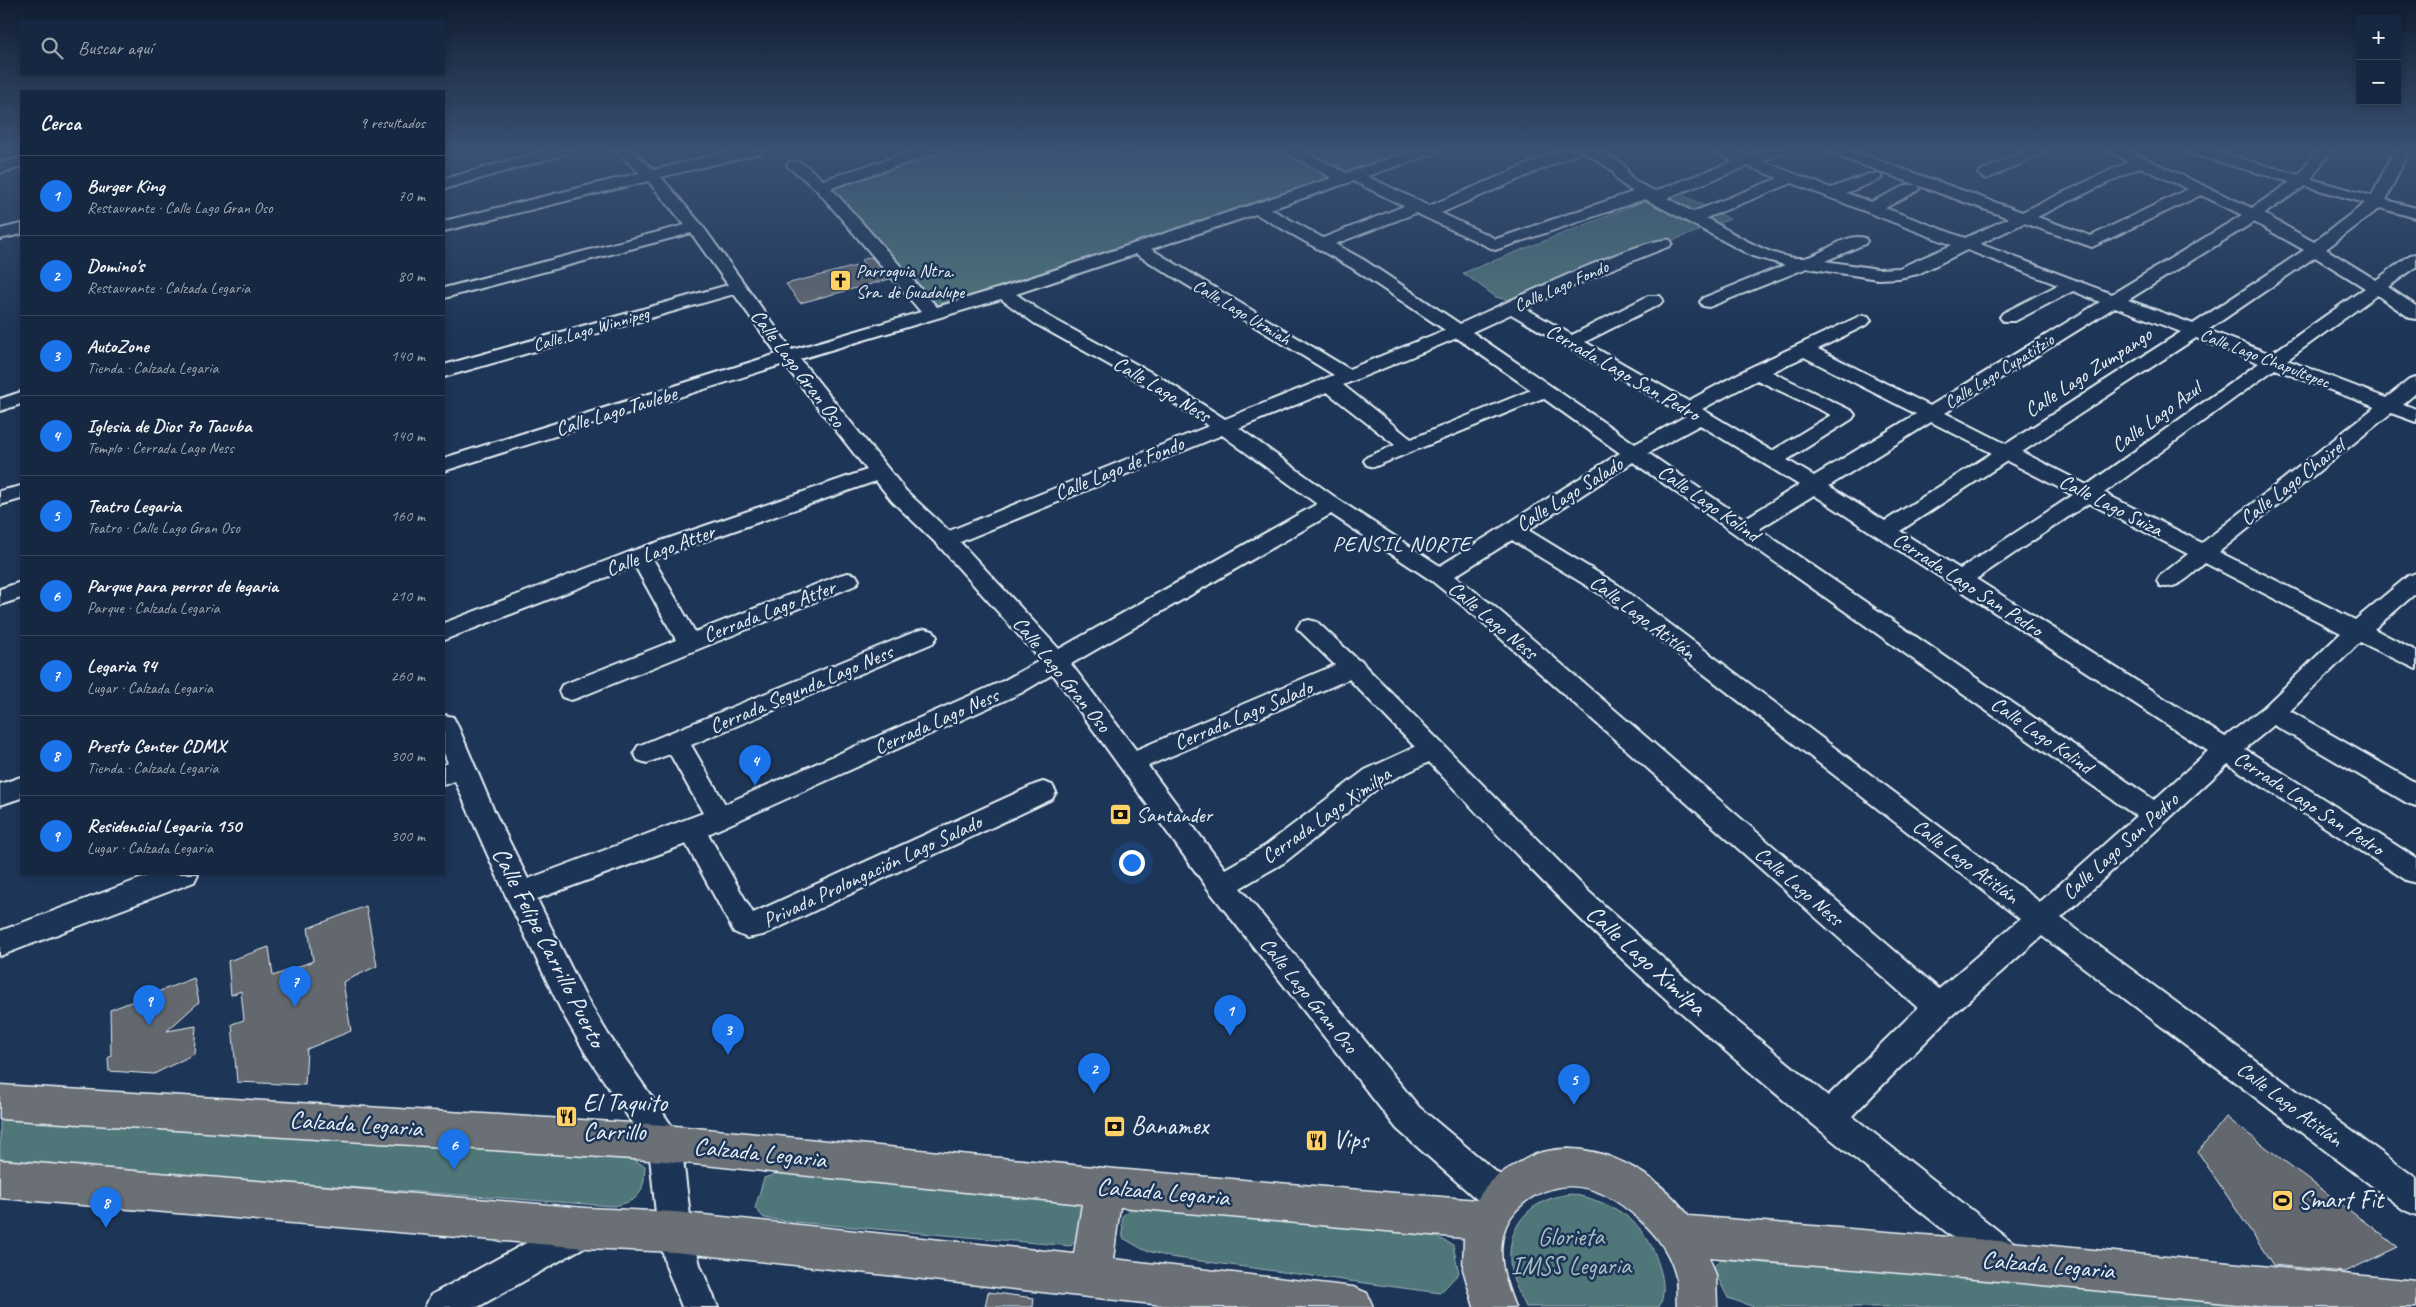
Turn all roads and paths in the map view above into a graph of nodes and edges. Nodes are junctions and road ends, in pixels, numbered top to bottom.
1 (500, 211) edge
2 (682, 211) edge
3 (843, 211) edge
4 (1244, 211) edge
5 (1263, 211) edge
6 (1419, 211) edge
7 (1424, 211) edge
8 (1601, 211) edge
9 (1682, 211) edge
10 (1709, 211) edge
11 (1880, 211) edge
12 (2006, 211) edge
13 (2036, 211) edge
14 (2156, 211) edge
15 (2245, 211) edge
16 (2259, 211) edge
17 (2364, 211) edge
18 (2253, 215) junction
19 (1694, 217) junction
20 (2023, 217) junction
21 (445, 224) edge
22 (695, 226) junction
23 (20, 229) edge
24 (0, 234) edge
25 (1859, 241) dead end
26 (1664, 243) dead end
27 (1322, 244) junction
28 (1968, 244) junction
29 (1137, 248) junction
30 (2314, 250) junction
31 (2416, 259) edge
32 (1802, 263) junction
33 (2073, 284) junction
34 (738, 288) junction
35 (2378, 288) junction
36 (445, 293) edge
37 (1004, 293) junction
38 (1654, 300) dead end
39 (2114, 300) junction
40 (1709, 302) dead end
41 (1513, 308) junction
42 (933, 314) junction
43 (2416, 314) edge
44 (2009, 317) dead end
45 (1862, 320) dead end
46 (1459, 331) junction
47 (2195, 331) junction
48 (1572, 342) junction
49 (1805, 350) junction
50 (788, 357) junction
51 (2274, 362) junction
52 (445, 371) edge
53 (1756, 372) junction
54 (1348, 376) junction
55 (1328, 384) junction
56 (2416, 384) edge
57 (1547, 390) junction
58 (20, 398) edge
59 (0, 405) edge
60 (2389, 406) junction
61 (1694, 413) junction
62 (1930, 413) junction
63 (2416, 416) edge
64 (1223, 426) junction
65 (1408, 446) junction
66 (1636, 452) junction
67 (2007, 452) junction
68 (1374, 460) dead end
69 (1771, 461) junction
70 (445, 465) edge
71 (879, 473) junction
72 (1815, 486) junction
73 (20, 492) edge
74 (2089, 494) junction
75 (0, 498) edge
76 (1332, 505) junction
77 (1745, 528) junction
78 (1512, 530) junction
79 (1885, 531) junction
80 (946, 540) junction
81 (2204, 552) junction
82 (640, 556) junction
83 (1440, 576) junction
84 (848, 580) dead end
85 (1959, 580) junction
86 (2416, 580) edge
87 (2168, 581) dead end
88 (20, 590) edge
89 (0, 597) edge
90 (1309, 628) dead end
91 (2357, 631) junction
92 (445, 632) edge
93 (926, 637) dead end
94 (689, 642) junction
95 (2416, 661) edge
96 (1057, 662) junction
97 (1354, 668) junction
98 (571, 691) dead end
99 (2273, 713) junction
100 (445, 729) edge
101 (676, 741) junction
102 (1433, 749) junction
103 (2226, 750) junction
104 (646, 753) dead end
105 (1132, 762) junction
106 (453, 771) edge
107 (20, 787) edge
108 (1043, 792) dead end
109 (0, 794) edge
110 (2416, 796) edge
111 (2154, 814) junction
112 (719, 818) junction
113 (692, 830) junction
114 (2416, 872) edge
115 (181, 875) edge
116 (1221, 885) junction
117 (519, 894) junction
118 (2041, 919) junction
119 (0, 944) edge
120 (1938, 1008) junction
121 (0, 1102) edge
122 (1830, 1117) junction
123 (665, 1143) junction
124 (0, 1180) edge
125 (1104, 1187) junction
126 (2416, 1198) edge
127 (1494, 1209) junction
128 (586, 1228) junction
129 (675, 1232) junction
130 (1679, 1235) junction
131 (2011, 1262) junction
132 (1090, 1276) junction
133 (2416, 1301) edge
134 (443, 1307) edge
135 (700, 1307) edge
136 (1353, 1307) edge
137 (1495, 1307) edge
138 (1697, 1307) edge

1 - 21 street
2 - 22 street, Calle Lago Gran Oso
3 - 42 street
4 - 29 street, Calle Lago Taulebe
5 - 27 street, Calle Lago Kolind
6 - 27 street
7 - 8 street
9 - 19 street
10 - 19 street
11 - 28 street, Calle Lago Chapultepec
12 - 20 street
13 - 20 street
14 - 20 street
15 - 18 street
16 - 18 street, Calle Lago Cupatitzio
17 - 30 street, Calle Lago Zumpango
18 - 30 street
18 - 39 street, Calle Lago Cupatitzio
19 - 32 street
20 - 28 street
22 - 34 street, Calle Lago Gran Oso
22 - 36 street
23 - 24 street
25 - 32 street
26 - 41 street, Calle Lago Fondo
27 - 46 street, Calle Lago Kolind
28 - 32 street
28 - 33 street, Calle Lago Chapultepec
29 - 37 street, Calle Lago Taulebe
29 - 54 street, Calle Lago Urmiah
30 - 35 street
30 - 47 street, Calle Lago Zumpango
31 - 35 street, Calle Lago Azul
32 - 40 street
33 - 39 street, Calle Lago Chapultepec
33 - 44 street
34 - 50 street, Calle Lago Gran Oso
34 - 52 street, Calle Lago Winnipeg
35 - 43 street
35 - 51 street, Calle Lago Azul
37 - 42 street, Calle Lago Taulebe
37 - 64 street, Calle Lago Ness
38 - 48 street
39 - 47 street, Calle Lago Chapultepec
39 - 62 street, Calle Lago Cupatitzio
41 - 46 street, Calle Lago Fondo
41 - 48 street, Cerrada Lago San Pedro
42 - 50 street, Calle Lago Taulebe
45 - 49 street, Calle Lago Salado
46 - 54 street, Calle Lago de Fondo
46 - 57 street, Calle Lago Kolind
47 - 51 street, Calle Lago Chapultepec
47 - 67 street, Calle Lago Zumpango
48 - 61 street, Cerrada Lago San Pedro
49 - 53 street, Calle Lago Salado
49 - 62 street, Calle Lago Suiza
50 - 70 street, Calle Lago Taulebe
50 - 71 street, Calle Lago Gran Oso
51 - 60 street, Calle Lago Chapultepec
51 - 74 street, Calle Lago Azul
53 - 61 street, Calle Lago Salado
53 - 69 street
54 - 55 street, Calle Lago de Fondo
55 - 64 street, Calle Lago de Fondo
55 - 65 street
56 - 60 street, Calle Lago Chairel
57 - 65 street
57 - 66 street, Calle Lago Kolind
58 - 59 street
60 - 63 street, Calle Lago Chapultepec
60 - 81 street, Calle Lago Chairel
61 - 66 street, Calle Lago Salado
61 - 69 street, Cerrada Lago San Pedro
62 - 67 street, Calle Lago Suiza
62 - 72 street, Calle Lago Cupatitzio
64 - 76 street, Calle Lago Ness
64 - 80 street, Calle Lago de Fondo
65 - 68 street
66 - 77 street, Calle Lago Kolind
66 - 78 street, Calle Lago Salado
67 - 74 street, Calle Lago Suiza
67 - 79 street, Calle Lago Zumpango
69 - 72 street, Cerrada Lago San Pedro
71 - 80 street, Calle Lago Gran Oso
71 - 82 street, Calle Lago Atter
72 - 77 street, Calle Lago Cupatitzio
72 - 79 street, Cerrada Lago San Pedro
73 - 75 street
74 - 81 street, Calle Lago Suiza
74 - 85 street, Calle Lago Azul
76 - 83 street, Calle Lago Ness
76 - 96 street, Cerrada Lago Ness
77 - 111 street, Calle Lago Kolind
78 - 83 street, Calle Lago Salado
78 - 118 street, Calle Lago Atitlán
79 - 85 street, Cerrada Lago San Pedro
80 - 96 street, Calle Lago Gran Oso
81 - 87 street, Calle Lago Chairel
81 - 91 street, Calle Lago Suiza
82 - 92 street, Calle Lago Atter
82 - 94 street, Cerrada Lago Atter
83 - 120 street, Calle Lago Ness
84 - 94 street, Cerrada Lago Atter
85 - 103 street, Cerrada Lago San Pedro
86 - 91 street, Calle Lago San Pedro
88 - 89 street
90 - 97 street, Calle Lago Ximilpa
91 - 95 street, Calle Lago Suiza
91 - 99 street, Calle Lago San Pedro
93 - 101 street, Cerrada Segunda Lago Ness
94 - 98 street, Cerrada Lago Atter
96 - 105 street, Calle Lago Gran Oso
96 - 112 street, Cerrada Lago Ness
97 - 102 street, Calle Lago Ximilpa
97 - 105 street, Cerrada Lago Salado
99 - 103 street, Calle Lago San Pedro
99 - 110 street
100 - 106 street, Calle Felipe Carrillo Puerto
101 - 104 street, Cerrada Segunda Lago Ness
101 - 112 street
102 - 116 street, Cerrada Lago Ximilpa
102 - 122 street, Calle Lago Ximilpa
103 - 111 street, Calle Lago San Pedro
103 - 114 street, Cerrada Lago San Pedro
105 - 116 street, Calle Lago Gran Oso
106 - 117 street, Calle Felipe Carrillo Puerto
107 - 109 street
108 - 113 street, Privada Prolongación Lago Salado
111 - 118 street, Calle Lago San Pedro
112 - 113 street, Cerrada Lago Ness
113 - 117 street, Cerrada Lago Ness
115 - 119 street
116 - 127 street, Calle Lago Gran Oso
117 - 123 street, Calle Felipe Carrillo Puerto
118 - 120 street, Calle Lago San Pedro
118 - 126 street, Calle Lago Atitlán
120 - 122 street, Calle Lago San Pedro
121 - 123 main road, Calzada Legaria
122 - 131 street, Calle Lago Ximilpa
123 - 125 main road, Calzada Legaria
123 - 129 street, Calle Felipe Carrillo Puerto
124 - 128 main road
125 - 127 main road, Calzada Legaria
125 - 132 main road
127 - 130 main road
127 - 137 main road
128 - 129 main road
128 - 134 street
129 - 132 main road
129 - 135 street, Calle Felipe Carrillo Puerto
130 - 131 main road, Calzada Legaria
130 - 138 main road
131 - 133 main road, Calzada Legaria
132 - 136 main road

